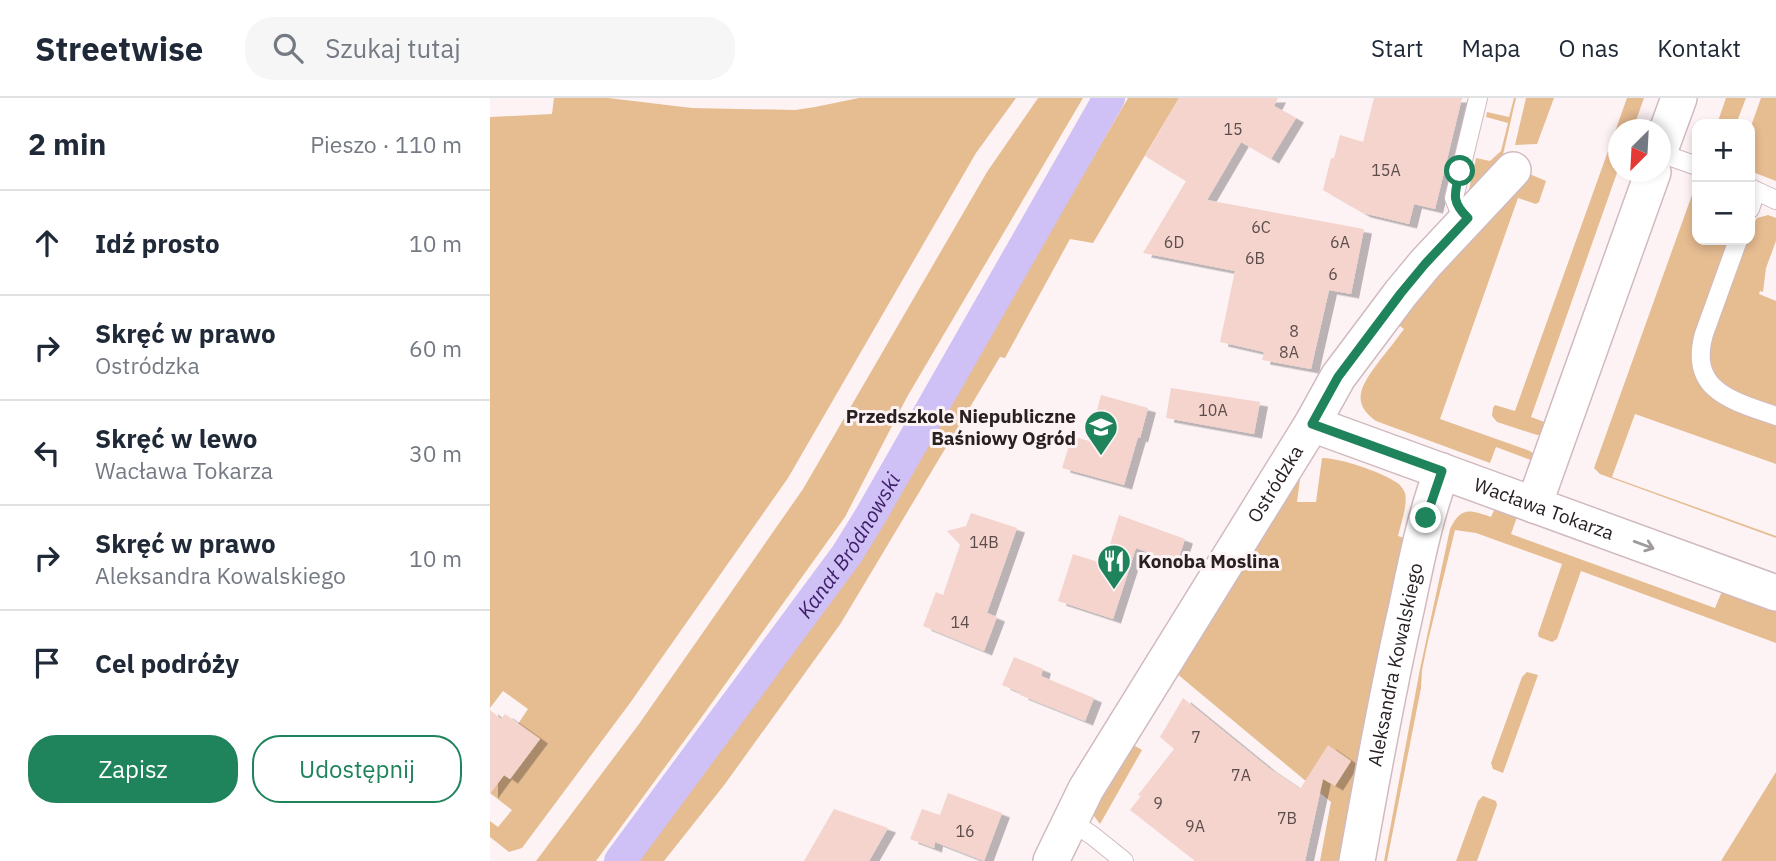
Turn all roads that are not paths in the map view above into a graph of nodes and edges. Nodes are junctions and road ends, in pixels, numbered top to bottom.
1 (1478, 98) edge
2 (1679, 98) edge
3 (1671, 122) edge
4 (1671, 156) edge
5 (1692, 164) edge
6 (1513, 170) dead end
7 (1649, 182) edge
8 (1755, 190) edge
9 (1776, 201) edge
10 (1468, 218) junction
11 (1736, 245) edge
12 (1776, 416) edge
13 (1312, 424) junction
14 (1442, 471) junction
15 (1534, 505) junction
16 (1776, 593) edge
17 (1071, 821) junction
18 (1051, 861) edge
19 (1124, 861) edge
20 (1357, 861) edge

1 - 10 lane
2 - 3 street
4 - 5 lane
6 - 10 street, Ostródzka
7 - 15 street
8 - 9 lane
10 - 13 street, Ostródzka
11 - 12 lane
13 - 14 street, Wacława Tokarza
13 - 17 street, Ostródzka
14 - 15 street, Wacława Tokarza
14 - 20 street, Aleksandra Kowalskiego
15 -> 16 street, Wacława Tokarza
17 - 18 street, Ostródzka
17 - 19 lane

